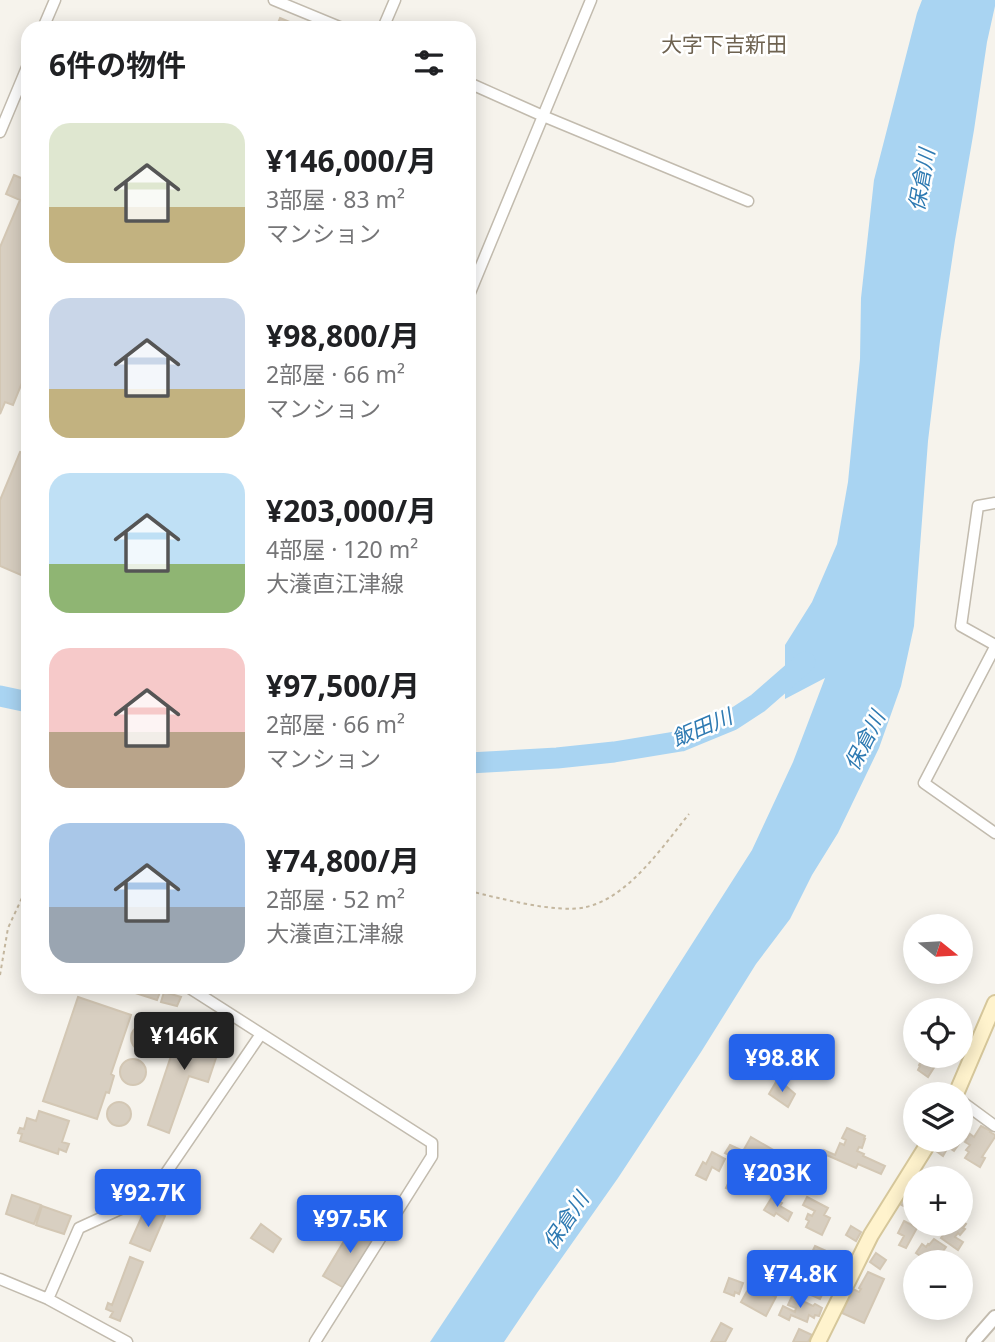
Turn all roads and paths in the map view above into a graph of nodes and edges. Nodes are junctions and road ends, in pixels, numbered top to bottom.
1 (55, 0) edge
2 (274, 0) edge
3 (395, 0) edge
4 (592, 0) edge
5 (46, 21) edge
6 (325, 21) edge
7 (386, 21) edge
8 (21, 82) edge
9 (476, 86) edge
10 (543, 116) junction
11 (0, 132) edge
12 (748, 201) dead end
13 (476, 278) edge
14 (995, 503) edge
15 (995, 646) edge
16 (689, 814) dead end
17 (995, 833) edge
18 (476, 892) edge
19 (21, 900) edge
20 (0, 975) edge
21 (199, 994) edge
22 (995, 1003) edge
23 (261, 1034) junction
24 (961, 1082) edge
25 (973, 1110) edge
26 (995, 1126) edge
27 (923, 1152) edge
28 (0, 1279) edge
29 (48, 1300) junction
30 (995, 1317) edge
31 (125, 1342) edge
32 (315, 1342) edge
33 (818, 1342) edge
34 (973, 1342) edge

1 - 5 street
2 - 6 street
3 - 7 street
4 - 10 street
8 - 11 street
9 - 10 street
10 - 12 street
10 - 13 street
14 - 15 street
15 - 17 street
16 - 18 path
19 - 20 path
21 - 23 street
22 - 24 main road
23 - 29 street
23 - 32 street
25 - 26 street
27 - 33 main road
28 - 29 street
29 - 31 street
30 - 34 street

